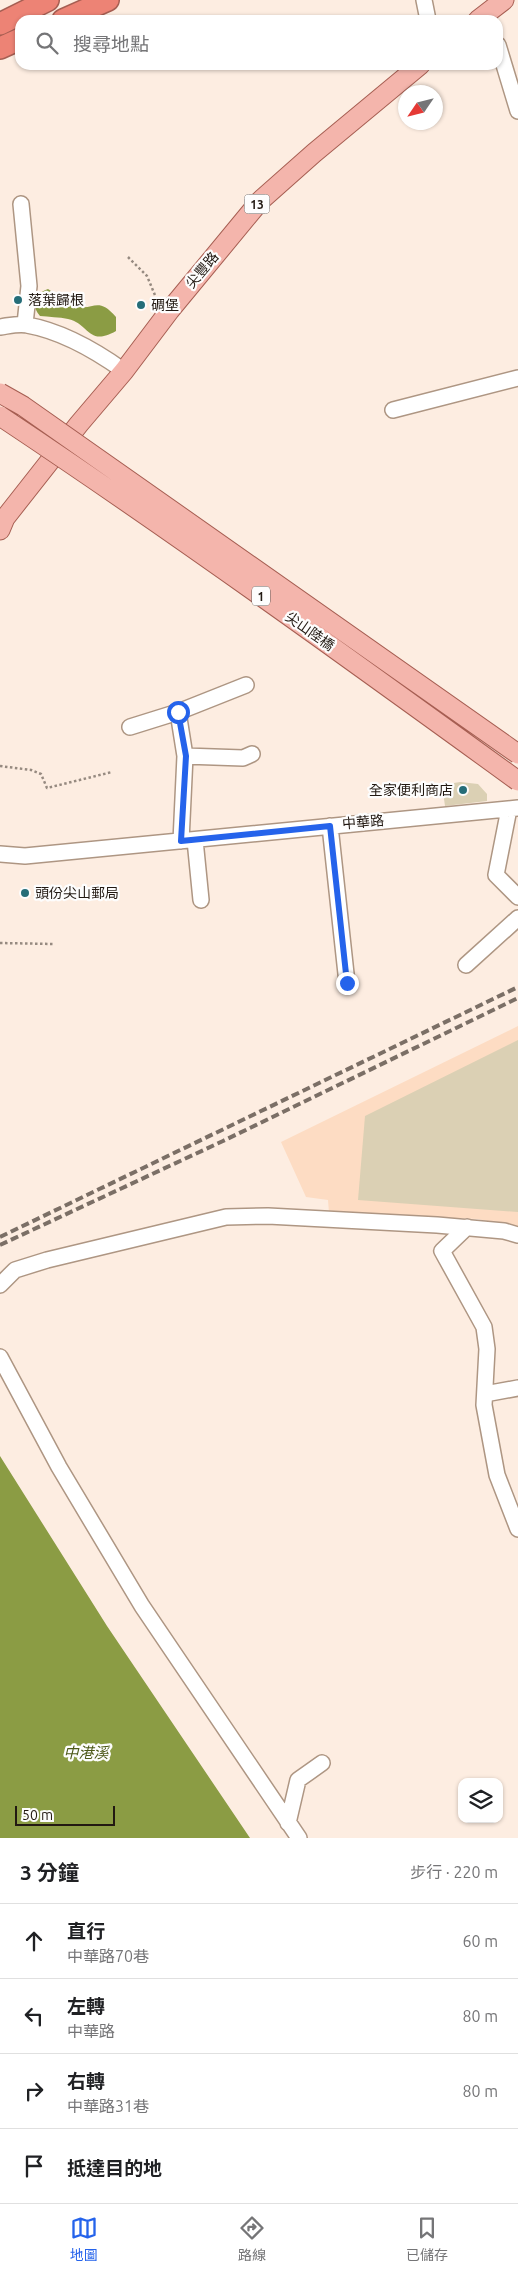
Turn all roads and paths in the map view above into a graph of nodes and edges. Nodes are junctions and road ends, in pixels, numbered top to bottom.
1 (48, 0) edge
2 (108, 0) edge
3 (424, 0) edge
4 (504, 0) edge
5 (18, 15) edge
6 (74, 15) edge
7 (427, 15) edge
8 (489, 15) edge
9 (15, 16) edge
10 (0, 24) edge
11 (15, 42) edge
12 (0, 48) edge
13 (503, 62) edge
14 (414, 70) edge
15 (518, 111) edge
16 (21, 204) dead end
17 (128, 257) dead end
18 (157, 300) dead end
19 (25, 324) junction
20 (0, 327) edge
21 (124, 371) junction
22 (518, 378) edge
23 (0, 393) edge
24 (393, 410) dead end
25 (0, 416) edge
26 (0, 530) edge
27 (246, 685) dead end
28 (178, 712) junction
29 (130, 726) dead end
30 (252, 754) dead end
31 (518, 754) edge
32 (186, 756) junction
33 (0, 766) edge
34 (112, 772) dead end
35 (518, 781) edge
36 (514, 808) edge
37 (330, 826) junction
38 (188, 841) junction
39 (0, 854) edge
40 (518, 896) edge
41 (202, 900) dead end
42 (518, 918) edge
43 (0, 943) edge
44 (54, 944) dead end
45 (466, 965) dead end
46 (347, 983) dead end
47 (467, 1227) junction
48 (518, 1235) edge
49 (0, 1285) edge
50 (0, 1357) edge
51 (518, 1388) edge
52 (485, 1394) junction
53 (518, 1529) edge
54 (322, 1763) dead end
55 (288, 1823) junction
56 (299, 1838) edge

1 - 5 highway
2 - 6 highway
3 - 7 street
4 - 8 main road
9 - 10 highway
11 - 12 highway
13 - 15 street
14 - 21 main road, 尖豐路 / 13
16 - 19 street
17 - 18 path
19 - 20 street
19 - 21 street
21 - 26 main road, 尖豐路 / 13
22 - 24 street
23 - 31 main road, 尖山陸橋 / 1, bridge
25 - 35 main road, 尖山陸橋 / 1, bridge
27 - 28 street
28 - 29 street
28 - 32 street
30 - 32 street
32 - 38 street
33 - 34 path
36 - 37 street, 中華路
36 - 40 street
37 - 38 street, 中華路
37 - 46 street
38 - 39 street, 中華路
38 - 41 street
42 - 45 street
43 - 44 path
47 - 48 street
47 - 49 street
47 - 52 street
50 - 55 street
51 - 52 street
52 - 53 street
54 - 55 street
55 - 56 street

